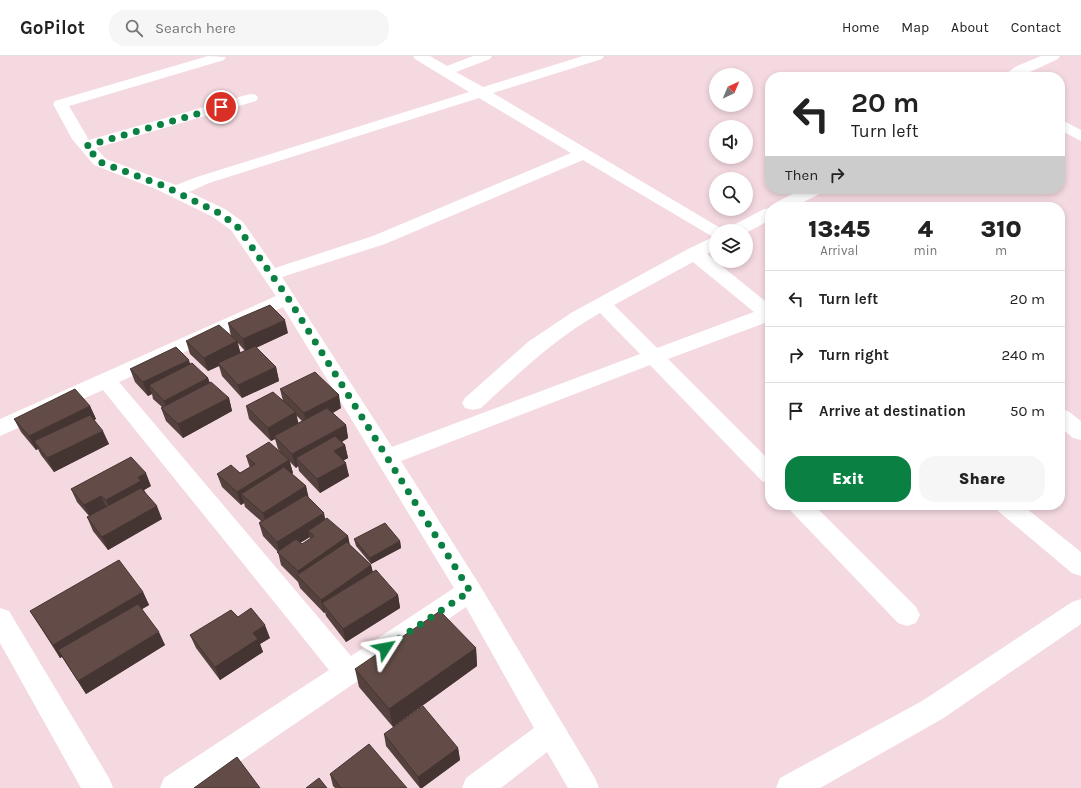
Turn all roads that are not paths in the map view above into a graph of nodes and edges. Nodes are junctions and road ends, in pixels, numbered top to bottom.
1 (420, 56) edge
2 (485, 56) edge
3 (597, 56) edge
4 (1053, 56) edge
5 (219, 57) edge
6 (446, 71) junction
7 (1017, 72) edge
8 (481, 93) junction
9 (251, 98) dead end
10 (1065, 127) edge
11 (1081, 136) edge
12 (86, 146) junction
13 (583, 154) junction
14 (175, 192) junction
15 (806, 194) edge
16 (790, 202) edge
17 (765, 216) edge
18 (749, 224) edge
19 (709, 229) edge
20 (709, 246) edge
21 (694, 254) junction
22 (271, 275) junction
23 (288, 298) junction
24 (601, 303) junction
25 (765, 310) edge
26 (765, 316) edge
27 (654, 357) junction
28 (106, 380) junction
29 (473, 403) dead end
30 (1065, 420) edge
31 (0, 428) edge
32 (1081, 432) edge
33 (387, 457) junction
34 (765, 470) edge
35 (804, 510) edge
36 (1012, 510) edge
37 (1081, 566) edge
38 (470, 591) junction
39 (1081, 610) edge
40 (907, 614) dead end
41 (0, 619) edge
42 (348, 672) junction
43 (551, 732) junction
44 (98, 788) edge
45 (175, 788) edge
46 (477, 788) edge
47 (584, 788) edge
48 (791, 788) edge

1 - 6 street
2 - 6 street
3 - 8 street
4 - 7 street
5 - 12 street
6 - 8 street
8 - 13 street
8 - 14 street
9 - 12 street
10 - 11 street
12 - 14 street
13 - 19 street
13 - 22 street
14 - 22 street
15 - 16 street
17 - 18 street
20 - 21 street
21 - 24 street
21 - 25 street
22 - 23 street
23 - 28 street
23 - 33 street
24 - 27 street
24 - 29 street
26 - 27 street
27 - 33 street
27 - 34 street
28 - 31 street
28 - 42 street
30 - 32 street
33 - 38 street
35 - 40 street
36 - 37 street
38 - 42 street
38 - 43 street
39 - 48 street
41 - 44 street
42 - 45 street
43 - 46 street
43 - 47 street

